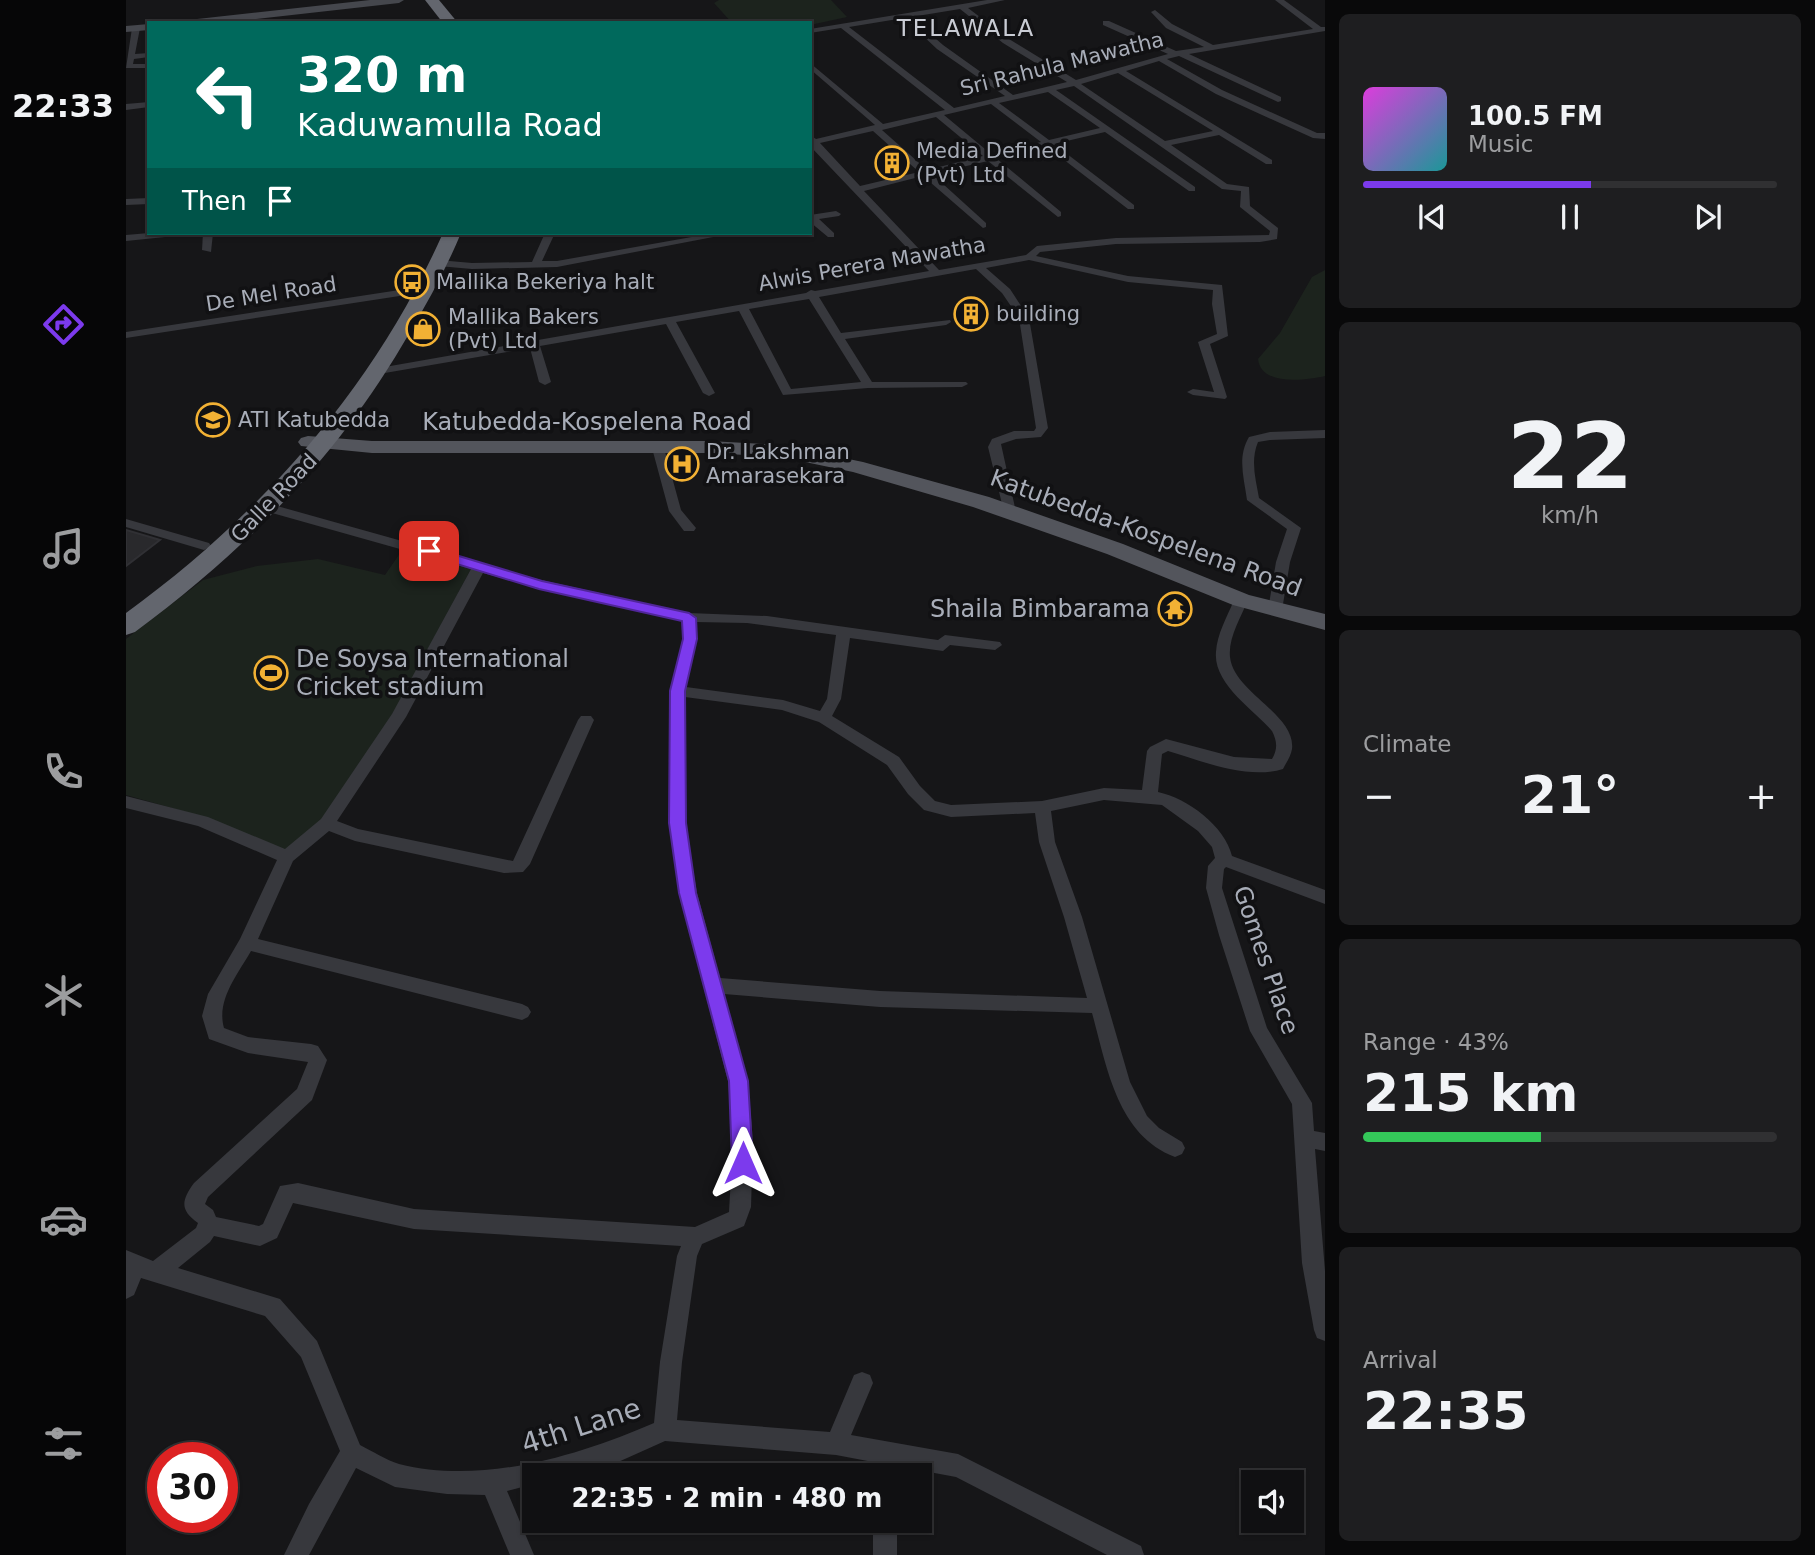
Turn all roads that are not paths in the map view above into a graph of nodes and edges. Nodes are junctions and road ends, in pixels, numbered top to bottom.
1 (399, 0) edge
2 (420, 0) edge
3 (432, 0) edge
4 (1001, 0) edge
5 (1279, 0) edge
6 (383, 2) edge
7 (961, 6) junction
8 (1155, 12) dead end
9 (905, 15) junction
10 (207, 21) edge
11 (434, 21) edge
12 (448, 21) edge
13 (1106, 23) dead end
14 (843, 26) junction
15 (131, 29) edge
16 (1322, 30) edge
17 (812, 32) edge
18 (1212, 48) junction
19 (1177, 54) junction
20 (147, 55) edge
21 (1160, 58) junction
22 (128, 59) edge
23 (147, 66) edge
24 (812, 67) edge
25 (1119, 70) junction
26 (1075, 83) junction
27 (1050, 89) junction
28 (1011, 96) junction
29 (1278, 99) dead end
30 (992, 101) junction
31 (147, 104) edge
32 (126, 107) edge
33 (951, 110) junction
34 (936, 113) junction
35 (878, 128) junction
36 (1106, 129) junction
37 (1223, 132) junction
38 (1325, 136) edge
39 (812, 142) edge
40 (1048, 144) junction
41 (1164, 144) junction
42 (989, 158) junction
43 (1269, 162) dead end
44 (925, 173) junction
45 (860, 189) junction
46 (1192, 189) dead end
47 (147, 201) edge
48 (126, 202) edge
49 (1131, 207) dead end
50 (836, 214) dead end
51 (1058, 214) dead end
52 (814, 217) edge
53 (983, 225) dead end
54 (147, 235) edge
55 (208, 235) edge
56 (437, 235) edge
57 (451, 235) edge
58 (549, 235) edge
59 (704, 235) edge
60 (831, 235) dead end
61 (680, 237) edge
62 (126, 238) edge
63 (652, 247) junction
64 (207, 250) dead end
65 (1028, 257) junction
66 (663, 258) dead end
67 (438, 263) junction
68 (978, 266) junction
69 (536, 267) junction
70 (936, 272) junction
71 (413, 293) junction
72 (811, 293) junction
73 (742, 306) junction
74 (669, 319) junction
75 (946, 322) dead end
76 (126, 335) edge
77 (839, 337) junction
78 (534, 343) junction
79 (379, 371) junction
80 (545, 382) dead end
81 (962, 384) dead end
82 (869, 385) junction
83 (1194, 392) dead end
84 (709, 393) dead end
85 (1325, 434) edge
86 (317, 443) junction
87 (658, 448) junction
88 (270, 508) junction
89 (1010, 512) junction
90 (126, 523) edge
91 (689, 528) dead end
92 (204, 547) junction
93 (481, 566) junction
94 (1241, 600) junction
95 (126, 602) edge
96 (1275, 610) junction
97 (689, 618) junction
98 (1325, 622) edge
99 (126, 626) edge
100 (844, 632) junction
101 (995, 645) dead end
102 (678, 691) junction
103 (824, 718) junction
104 (586, 720) dead end
105 (1149, 796) junction
106 (126, 802) edge
107 (1042, 807) junction
108 (327, 822) junction
109 (287, 857) junction
110 (1224, 860) junction
111 (1325, 897) edge
112 (247, 943) junction
113 (712, 985) junction
114 (1100, 1006) junction
115 (522, 1012) dead end
116 (1315, 1140) edge
117 (1175, 1148) dead end
118 (209, 1225) junction
119 (695, 1237) junction
120 (139, 1266) edge
121 (126, 1288) edge
122 (1325, 1329) edge
123 (862, 1383) dead end
124 (665, 1430) junction
125 (836, 1444) junction
126 (352, 1453) junction
127 (883, 1463) edge
128 (932, 1465) edge
129 (492, 1483) junction
130 (885, 1533) edge
131 (296, 1555) edge
132 (522, 1555) edge
133 (885, 1555) edge
134 (1132, 1555) edge

1 - 6 street
2 - 11 highway
3 - 12 highway
4 - 7 street
5 - 16 street
6 - 10 street
7 - 9 street
7 - 26 street
8 - 18 street
9 - 14 street
9 - 28 street
13 - 19 street
14 - 17 street
14 - 33 street
15 - 22 street
16 - 18 street, Sri Rahula Mawatha
18 - 19 street, Sri Rahula Mawatha
19 - 21 street, Sri Rahula Mawatha
19 - 29 street
20 - 22 street
21 - 25 street, Sri Rahula Mawatha
21 - 38 street
22 - 23 street
24 - 35 street
25 - 26 street, Sri Rahula Mawatha
25 - 37 street
26 - 27 street, Sri Rahula Mawatha
26 - 41 street
27 - 28 street, Sri Rahula Mawatha
27 - 36 street
28 - 30 street, Sri Rahula Mawatha
30 - 33 street, Sri Rahula Mawatha
30 - 40 street
31 - 32 street
33 - 34 street, Sri Rahula Mawatha
34 - 35 street, Sri Rahula Mawatha
34 - 42 street
35 - 39 street, Sri Rahula Mawatha
35 - 44 street
36 - 40 street
36 - 46 street
37 - 41 street
37 - 43 street
39 - 45 street
40 - 42 street
40 - 49 street
41 - 65 street
42 - 44 street
42 - 51 street
44 - 45 street
44 - 53 street
45 - 70 street
47 - 48 street
50 - 52 street
52 - 60 street
54 - 62 street
55 - 64 street
56 - 71 highway
57 - 67 highway, Galle Road
58 - 69 street
59 - 61 street
61 - 63 street
63 - 66 street
63 - 69 street
65 - 68 street, Alwis Perera Mawatha
65 - 83 street, Alwis Perera Mawatha
67 - 69 street
67 - 71 highway, Galle Road
68 - 70 street, Alwis Perera Mawatha
68 - 89 street
70 - 72 street, Alwis Perera Mawatha
71 - 76 street, De Mel Road
71 - 79 highway, Galle Road
71 - 86 highway
72 - 73 street, Alwis Perera Mawatha
72 - 77 street
73 - 74 street, Alwis Perera Mawatha
73 - 82 street
74 - 78 street, Alwis Perera Mawatha
74 - 84 street
75 - 77 street
77 - 82 street
78 - 79 street, Alwis Perera Mawatha
78 - 80 street
79 - 86 highway, Galle Road
81 - 82 street
85 - 96 street
86 - 87 main road, Katubedda-Kospelena Road
86 - 88 highway, Galle Road
86 - 92 highway, Galle Road
87 - 89 main road, Katubedda-Kospelena Road
87 - 91 street
88 - 93 street
88 - 99 highway, Galle Road
89 - 94 main road, Katubedda-Kospelena Road
90 - 92 street
92 - 95 highway, Galle Road
93 - 97 street
93 - 108 street
94 - 96 main road, Katubedda-Kospelena Road
94 - 105 street
96 - 98 main road, Katubedda-Kospelena Road
97 - 100 street
97 - 102 street
100 - 101 street
100 - 103 street
102 - 103 street
102 - 113 street
103 - 107 street
104 - 108 street
105 - 107 street
105 - 110 street, Gomes Place
106 - 109 street
107 - 114 street
108 - 109 street
109 - 112 street
110 - 111 street
110 - 116 street, Gomes Place
112 - 115 street
112 - 118 street
113 - 114 street
113 - 119 street
114 - 117 street
116 - 122 street, Gomes Place
118 - 119 street
118 - 120 street
119 - 124 street
120 - 121 street
120 - 126 street
123 - 125 street
124 - 125 street, 4th Lane
124 - 129 street, 4th Lane
125 - 127 street, 4th Lane
126 - 129 street, 4th Lane
126 - 131 street
128 - 134 street, 4th Lane
129 - 132 street
130 - 133 street

